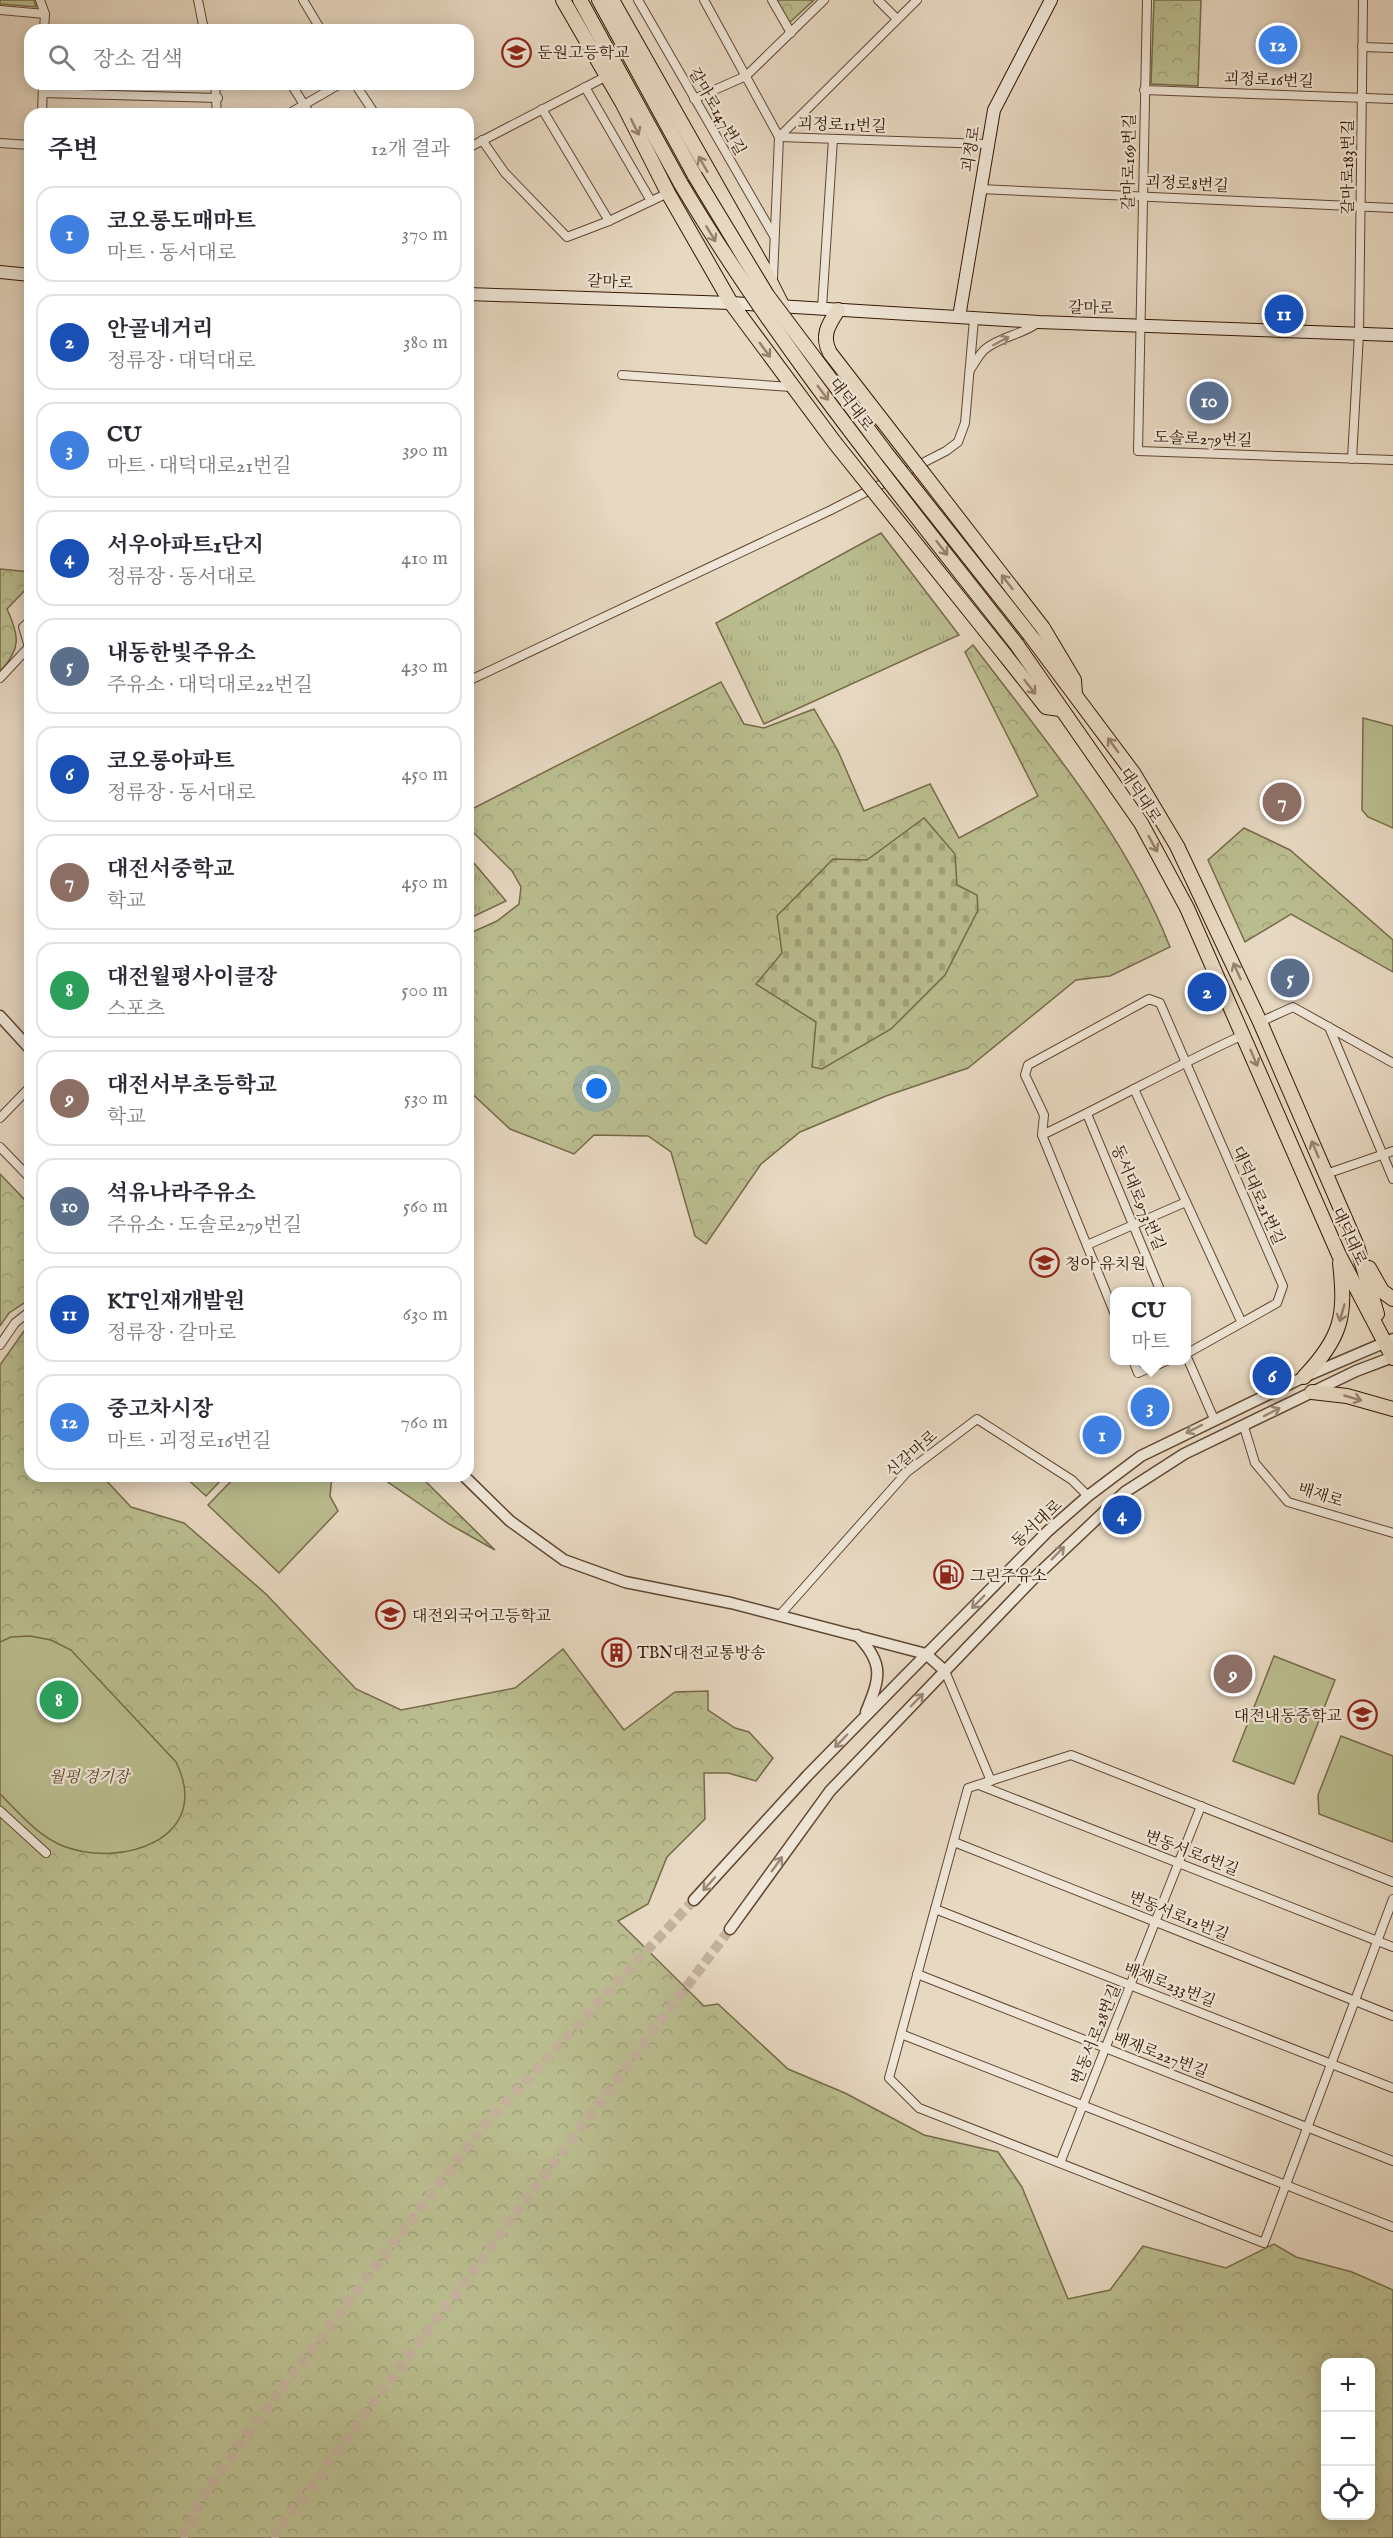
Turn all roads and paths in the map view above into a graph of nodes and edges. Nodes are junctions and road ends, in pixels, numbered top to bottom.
1 (40, 0) edge
2 (198, 0) edge
3 (303, 0) edge
4 (563, 0) edge
5 (580, 0) edge
6 (599, 0) edge
7 (612, 0) edge
8 (638, 0) edge
9 (704, 0) edge
10 (772, 0) edge
11 (824, 0) edge
12 (878, 0) edge
13 (917, 0) edge
14 (1051, 0) edge
15 (1147, 0) edge
16 (1363, 0) edge
17 (0, 10) edge
18 (45, 14) junction
19 (897, 20) junction
20 (44, 24) edge
21 (203, 24) edge
22 (317, 24) edge
23 (791, 33) junction
24 (1362, 47) junction
25 (1393, 48) edge
26 (607, 76) junction
27 (746, 76) junction
28 (585, 87) junction
29 (43, 90) edge
30 (78, 90) edge
31 (216, 90) edge
32 (295, 90) edge
33 (330, 90) edge
34 (359, 90) edge
35 (1144, 90) junction
36 (218, 98) junction
37 (1362, 98) junction
38 (694, 99) junction
39 (1393, 99) edge
40 (306, 105) junction
41 (42, 108) edge
42 (217, 108) edge
43 (300, 108) edge
44 (307, 108) edge
45 (371, 108) edge
46 (542, 109) junction
47 (779, 137) junction
48 (833, 139) junction
49 (482, 140) junction
50 (0, 143) edge
51 (987, 144) junction
52 (24, 145) edge
53 (474, 145) edge
54 (980, 189) junction
55 (668, 194) junction
56 (1142, 196) junction
57 (651, 201) junction
58 (1362, 207) junction
59 (1393, 208) edge
60 (609, 221) junction
61 (774, 236) junction
62 (0, 272) edge
63 (24, 274) edge
64 (773, 278) dead end
65 (474, 294) edge
66 (730, 303) junction
67 (783, 307) junction
68 (822, 308) junction
69 (838, 310) junction
70 (959, 316) junction
71 (974, 319) junction
72 (1039, 322) junction
73 (1141, 325) junction
74 (1359, 334) junction
75 (1393, 335) edge
76 (970, 370) junction
77 (622, 375) dead end
78 (791, 387) junction
79 (1352, 459) junction
80 (1393, 460) edge
81 (24, 654) edge
82 (0, 678) edge
83 (474, 678) edge
84 (1076, 696) junction
85 (1060, 710) junction
86 (0, 1016) edge
87 (1260, 1022) junction
88 (1329, 1027) junction
89 (1243, 1035) junction
90 (24, 1042) edge
91 (1183, 1062) junction
92 (1393, 1063) edge
93 (1134, 1089) junction
94 (24, 1093) edge
95 (1087, 1114) junction
96 (0, 1118) edge
97 (1042, 1135) junction
98 (0, 1147) edge
99 (1393, 1151) edge
100 (1382, 1154) junction
101 (24, 1172) edge
102 (1326, 1174) junction
103 (1393, 1179) edge
104 (1186, 1202) junction
105 (1135, 1224) junction
106 (1087, 1245) junction
107 (1357, 1246) junction
108 (1339, 1255) junction
109 (1159, 1287) edge
110 (1393, 1299) edge
111 (1110, 1302) edge
112 (24, 1316) edge
113 (1241, 1322) junction
114 (1389, 1341) edge
115 (0, 1345) edge
116 (1191, 1351) edge
117 (1393, 1358) edge
118 (1136, 1365) edge
119 (1157, 1365) edge
120 (1191, 1365) edge
121 (1304, 1377) junction
122 (1312, 1392) junction
123 (1393, 1409) edge
124 (1214, 1419) junction
125 (1244, 1427) junction
126 (470, 1482) edge
127 (1088, 1496) junction
128 (1393, 1533) edge
129 (779, 1616) junction
130 (857, 1635) junction
131 (926, 1654) junction
132 (945, 1671) junction
133 (862, 1720) junction
134 (991, 1780) junction
135 (979, 1785) junction
136 (1201, 1806) junction
137 (0, 1811) edge
138 (954, 1842) junction
139 (46, 1853) dead end
140 (1179, 1863) junction
141 (1393, 1882) edge
142 (1393, 1899) edge
143 (694, 1900) tunnel mouth
144 (935, 1909) junction
145 (1155, 1922) junction
146 (730, 1929) tunnel mouth
147 (1377, 1941) junction
148 (1393, 1947) edge
149 (917, 1974) junction
150 (1130, 1985) junction
151 (1355, 2001) junction
152 (1393, 2016) edge
153 (901, 2034) junction
154 (1105, 2048) junction
155 (1331, 2064) junction
156 (1393, 2088) edge
157 (1083, 2105) junction
158 (1307, 2128) junction
159 (1393, 2161) edge
160 (1060, 2163) junction
161 (1286, 2185) junction
162 (1393, 2227) edge

1 - 18 street
2 - 21 street
3 - 22 street
4 - 26 main road
5 -> 85 main road, 대덕대로, bridge
6 - 84 main road, 대덕대로, bridge
67 -> 7 main road
8 - 38 street, 갈마로147번길
9 - 27 street, 괴정로11번길
10 - 23 street
11 - 23 street
12 - 19 street
13 - 19 street
14 - 51 main road, 괴정로
15 - 35 street, 갈마로169번길
16 - 24 street, 갈마로183번길
17 - 18 street
18 - 20 street
19 - 47 street
23 - 27 street
24 - 25 street
24 - 37 street, 갈마로183번길
26 - 28 street
26 -> 55 main road
27 - 38 street
27 - 47 street, 괴정로11번길
28 - 46 street
28 - 57 street
29 - 41 street
30 - 36 street
31 - 36 street
32 - 40 street
33 - 40 street
34 - 45 street
35 - 37 street, 괴정로16번길
35 - 56 street, 갈마로169번길
36 - 42 street
37 - 39 street, 괴정로16번길
37 - 58 street, 갈마로183번길
38 - 61 street, 갈마로147번길
40 - 43 street
40 - 44 street
46 - 49 street
46 - 60 street
47 - 48 street, 괴정로11번길
47 - 61 street
48 - 51 street, 괴정로11번길
48 - 68 street
49 - 53 street
49 - 60 street
50 - 52 street
51 - 54 main road, 괴정로
54 - 56 street, 괴정로8번길
54 - 70 main road, 괴정로
55 - 57 street
55 - 66 main road
56 - 58 street, 괴정로8번길
56 - 73 street, 갈마로169번길
57 - 60 street
58 - 59 street, 괴정로8번길
58 - 74 street, 갈마로183번길
61 - 64 street
62 - 63 main road
65 - 66 main road, 갈마로
66 - 67 main road, 갈마로
66 -> 78 main road
67 - 68 main road, 갈마로
68 - 69 main road, 갈마로
69 - 70 main road, 갈마로
84 -> 69 main road, bridge
70 - 71 main road, 갈마로
71 - 72 main road, 갈마로
71 - 76 street
72 - 73 main road, 갈마로
76 -> 72 street
73 - 74 main road, 갈마로
73 - 79 street, 도솔로279번길
74 - 75 main road, 갈마로
74 - 79 street
76 - 83 street
77 - 78 street
78 -> 85 main road, bridge
79 - 80 street, 도솔로279번길
81 - 82 street
87 -> 84 main road, 대덕대로
85 -> 89 main road, 대덕대로
86 - 90 street
87 - 88 street
102 -> 87 main road, 대덕대로
88 - 92 street
88 - 100 street
89 - 91 street
89 -> 108 main road, 대덕대로
91 - 93 street
91 - 97 street, 대덕대로21번길
91 - 113 street, 대덕대로21번길
93 - 95 street
93 - 104 street
94 - 96 street
95 - 97 street
95 - 105 street, 동서대로973번길
97 - 106 street
98 - 101 street
99 - 100 street
100 - 102 street
100 - 103 street
102 - 107 main road, 대덕대로
104 - 105 street
104 - 113 street
105 - 106 street
105 - 109 street, 동서대로973번길
106 - 111 street
107 - 110 main road
107 - 114 main road, 대덕대로
108 - 114 main road, 대덕대로
108 -> 121 main road
112 - 115 street
113 - 116 street, 대덕대로21번길
114 - 117 main road
114 - 121 street, 동서대로
117 - 122 street
118 - 119 street
120 - 124 street
121 - 124 street, 동서대로
122 -> 123 main road
125 -> 122 street
124 -> 127 street, 동서대로
125 - 128 street, 배재로
132 -> 125 street
126 - 129 street
127 - 129 street, 신갈마로
127 -> 131 street, 동서대로
129 - 130 street
130 - 131 street
130 - 133 street
131 - 132 street
131 - 133 street, 동서대로
132 - 134 street
146 -> 132 street
133 -> 143 street, 동서대로
134 - 135 street
134 - 136 street
135 - 138 street
135 - 140 street, 변동서로6번길
136 - 140 street, 변동서로28번길
136 - 141 street
137 - 139 street
138 - 144 street
138 - 145 street, 변동서로12번길
140 - 145 street, 변동서로28번길
140 - 147 street, 변동서로6번길
142 - 147 street
144 - 149 street
144 - 150 street, 배재로233번길
145 - 150 street, 변동서로28번길
145 - 151 street, 변동서로12번길
147 - 148 street, 변동서로6번길
147 - 151 street
149 - 153 street
149 - 154 street, 배재로227번길
150 - 154 street, 변동서로28번길
150 - 155 street, 배재로233번길
151 - 152 street, 변동서로12번길
151 - 155 street
153 - 157 street, 변동서로28번길
153 - 160 street
154 - 157 street, 변동서로28번길
154 - 158 street, 배재로227번길
155 - 156 street, 배재로233번길
155 - 158 street
157 - 160 street, 변동서로28번길
157 - 161 street, 변동서로28번길
158 - 159 street, 배재로227번길
158 - 161 street
160 - 161 street
161 - 162 street, 변동서로28번길

